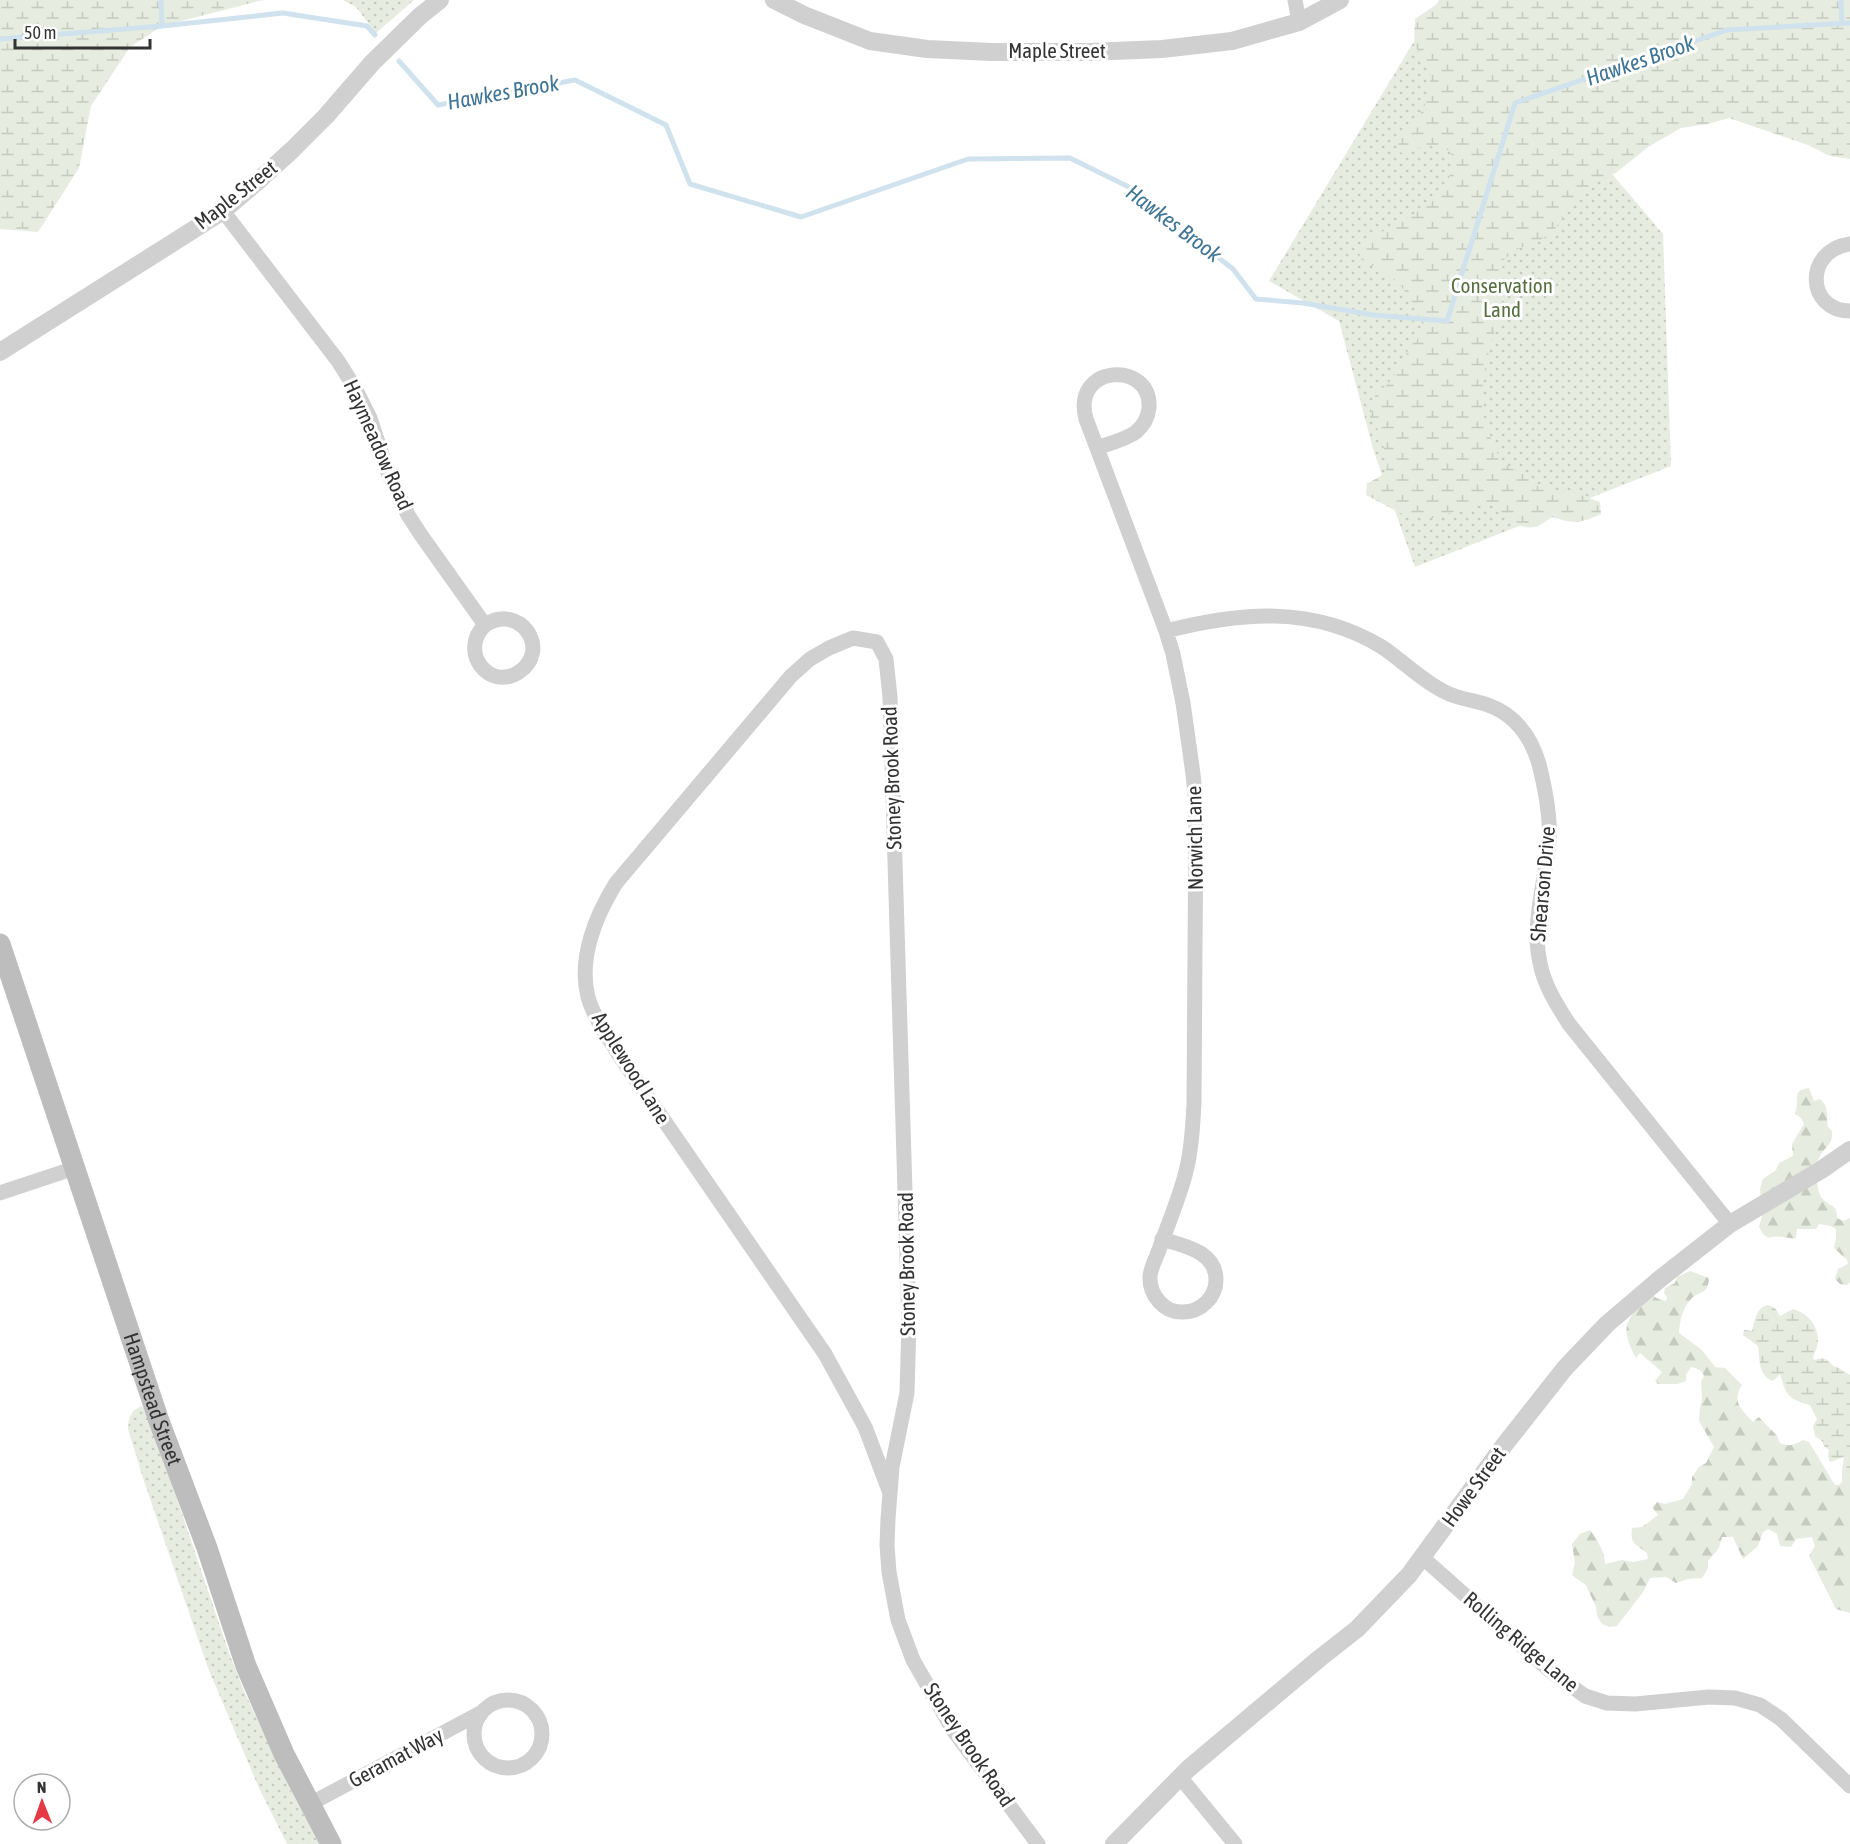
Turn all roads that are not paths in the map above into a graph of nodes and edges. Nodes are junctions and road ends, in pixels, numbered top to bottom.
1 (441, 0) edge
2 (774, 0) edge
3 (1295, 0) edge
4 (1340, 0) edge
5 (1299, 22) junction
6 (223, 211) junction
7 (1850, 244) edge
8 (1850, 311) edge
9 (0, 352) edge
10 (1097, 448) junction
11 (485, 625) dead end
12 (1166, 631) junction
13 (877, 642) joint
14 (0, 944) edge
15 (1850, 1150) edge
16 (75, 1168) junction
17 (0, 1193) edge
18 (1730, 1224) junction
19 (1162, 1239) junction
20 (890, 1493) junction
21 (1422, 1557) junction
22 (482, 1712) junction
23 (1180, 1777) junction
24 (1850, 1786) edge
25 (310, 1804) junction
26 (331, 1844) edge
27 (1038, 1844) edge
28 (1114, 1844) edge
29 (1235, 1844) edge

1 - 6 street, Maple Street
2 - 5 street, Maple Street
3 - 5 street
4 - 5 street, Maple Street
6 - 9 street, Maple Street
6 - 11 street, Haymeadow Road
7 - 8 street
10 - 10 street, Norwich Lane
10 - 12 street, Norwich Lane
12 - 18 street, Shearson Drive
12 - 19 street, Norwich Lane
13 - 20 street, Stoney Brook Road
13 - 20 street, Applewood Lane
14 - 16 main road, Hampstead Street
15 - 18 street, Howe Street
16 - 17 street
16 - 25 main road, Hampstead Street
18 - 21 street, Howe Street
19 - 19 street, Norwich Lane
20 - 27 street, Stoney Brook Road
21 - 23 street, Howe Street
21 - 24 street, Rolling Ridge Lane
22 - 22 street, Geramat Way
22 - 25 street, Geramat Way
23 - 28 street, Howe Street
23 - 29 street
25 - 26 main road, Hampstead Street

